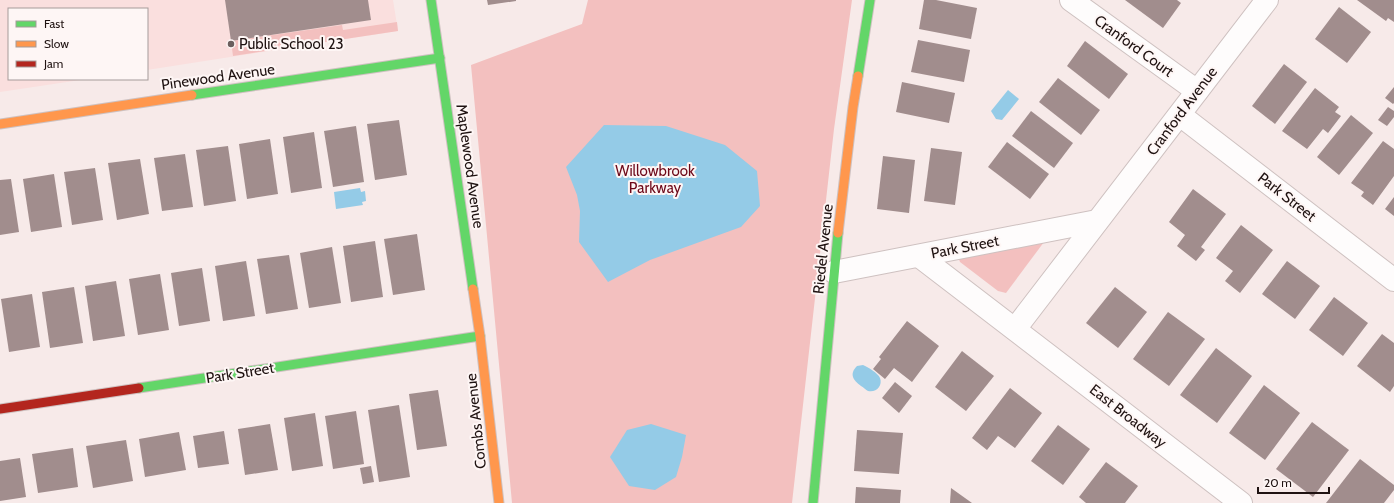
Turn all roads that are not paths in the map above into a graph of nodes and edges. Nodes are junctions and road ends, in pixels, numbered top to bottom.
1 (431, 0) edge
2 (870, 0) edge
3 (1071, 0) edge
4 (1267, 0) edge
5 (440, 58) junction
6 (1197, 91) junction
7 (1180, 115) junction
8 (0, 124) edge
9 (1097, 221) junction
10 (919, 256) junction
11 (834, 272) junction
12 (1394, 280) edge
13 (1015, 329) junction
14 (480, 336) junction
15 (0, 409) edge
16 (499, 503) edge
17 (813, 503) edge
18 (1241, 503) edge

1 - 5 street, Maplewood Avenue
2 - 11 street, Riedel Avenue
3 - 6 street, Cranford Court
4 - 6 street, Cranford Avenue
5 - 8 street, Pinewood Avenue
5 - 14 street, Maplewood Avenue
6 - 7 street, Cranford Avenue
7 - 9 street, Cranford Avenue
7 - 12 street, Park Street
9 - 10 street, Park Street
9 - 13 street
10 - 11 street, Park Street
10 - 13 street, East Broadway
11 - 17 street, Riedel Avenue
13 - 18 street, East Broadway
14 - 15 street, Park Street
14 - 16 street, Combs Avenue

